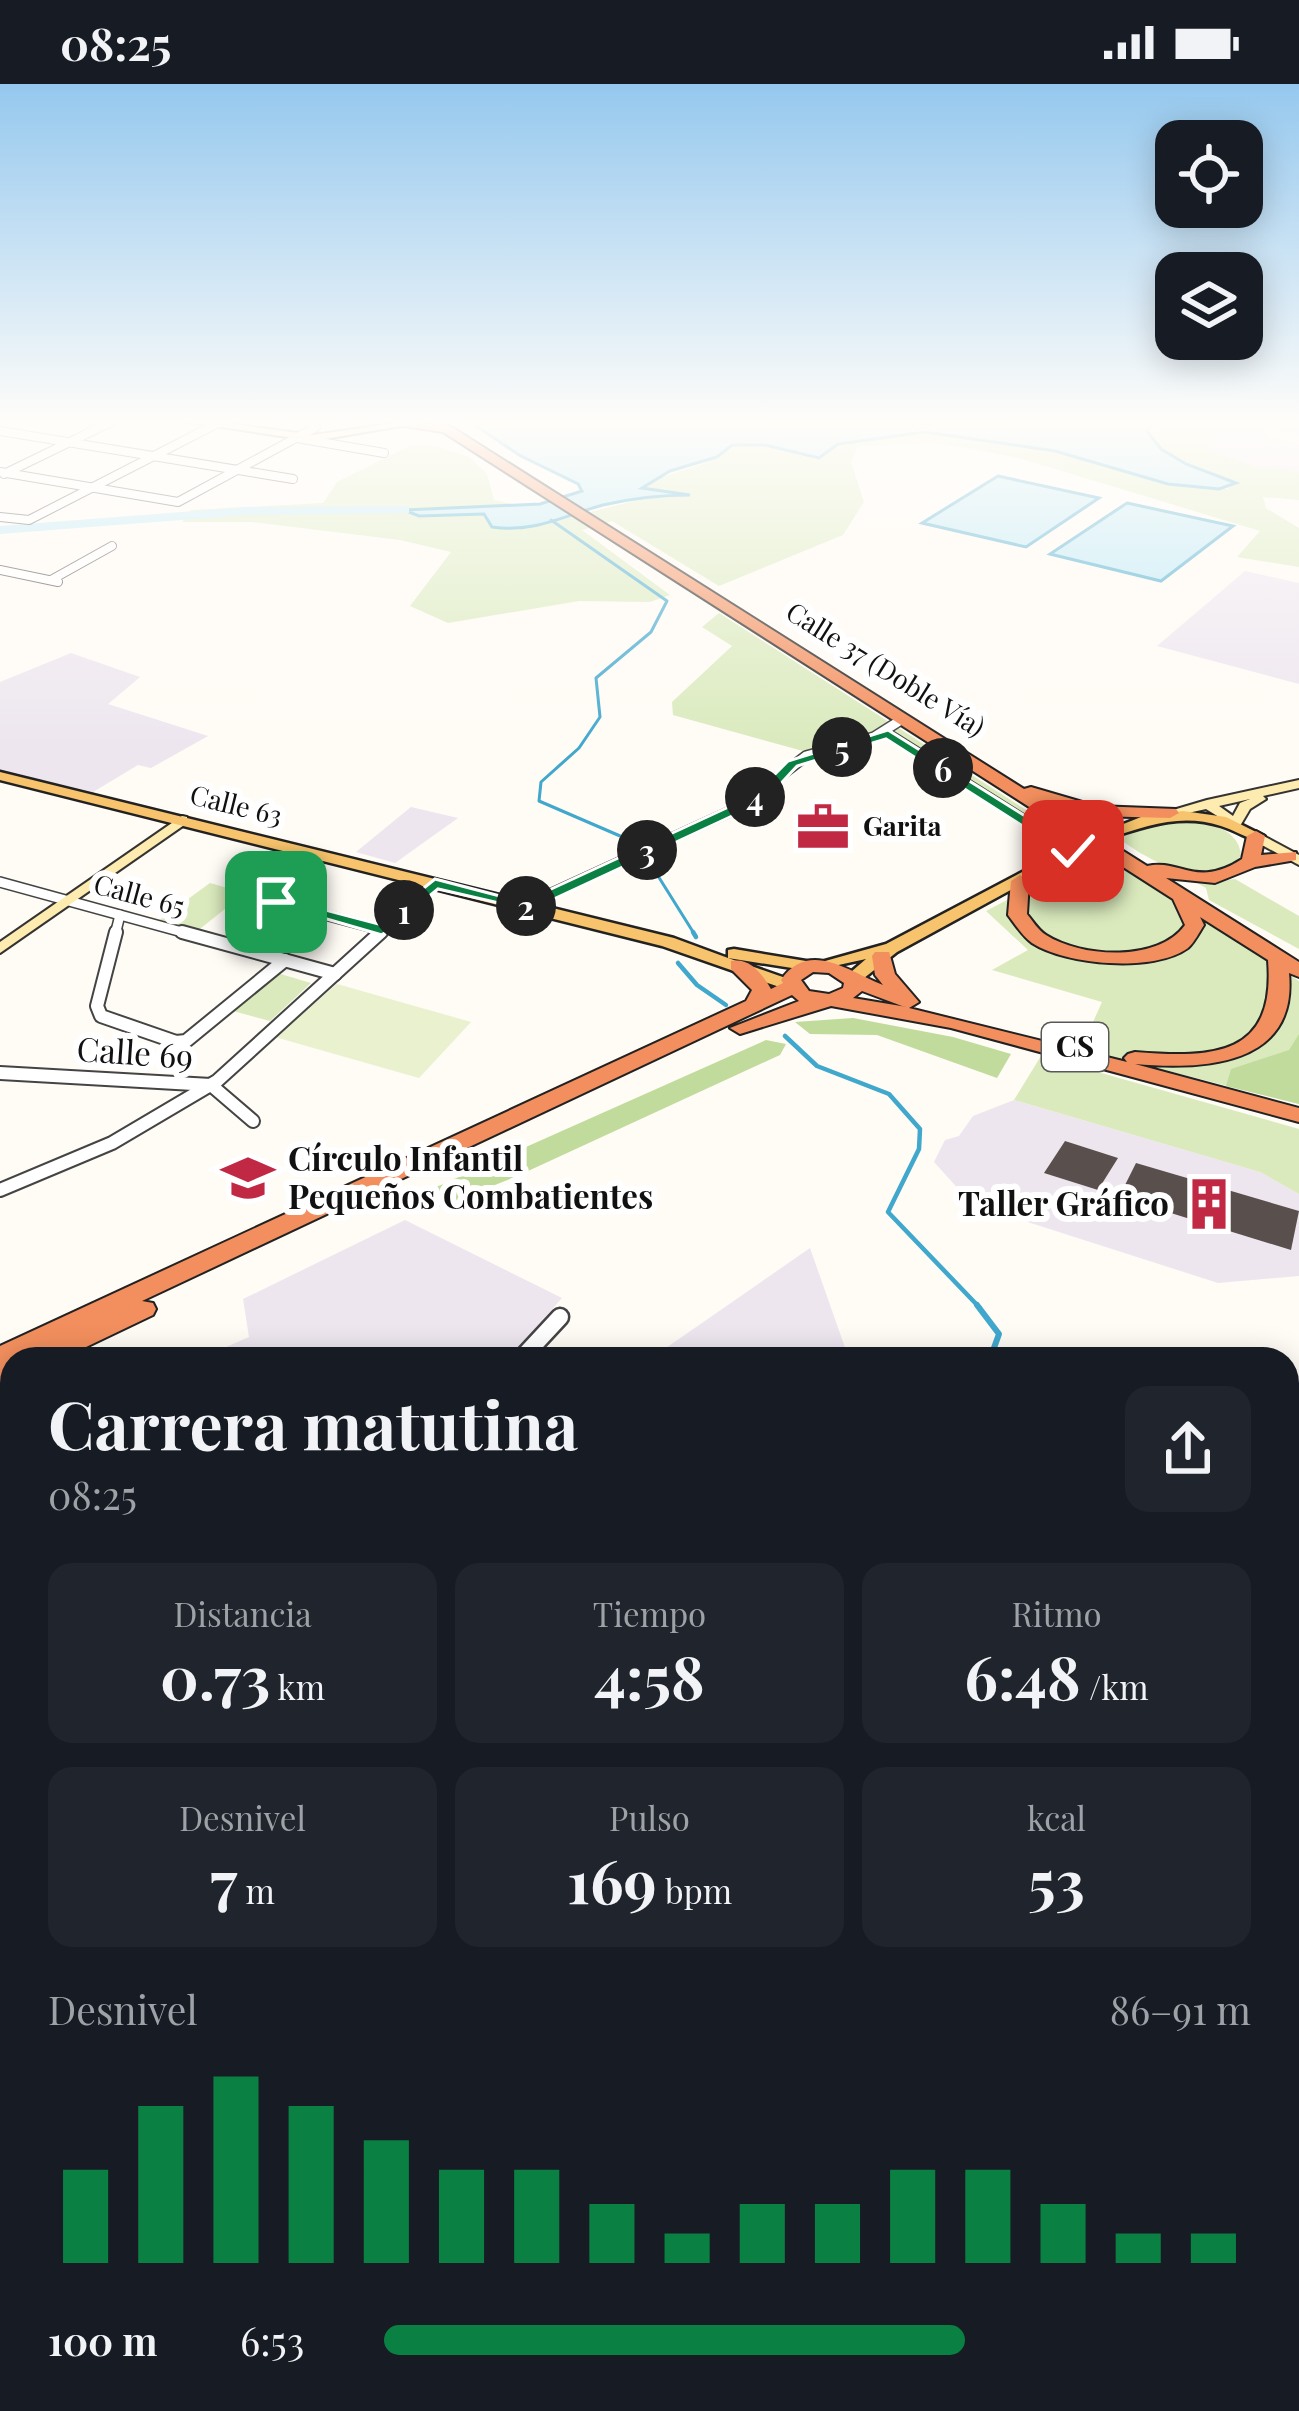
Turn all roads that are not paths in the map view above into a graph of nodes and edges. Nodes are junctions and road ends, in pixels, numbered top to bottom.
1 (607, 530) edge
2 (607, 530) edge
3 (112, 546) dead end
4 (0, 570) edge
5 (894, 727) junction
6 (0, 776) edge
7 (1299, 784) edge
8 (1280, 788) junction
9 (1028, 791) junction
10 (1207, 804) junction
11 (1170, 813) junction
12 (182, 820) junction
13 (1234, 823) junction
14 (1108, 833) dead end
15 (1256, 836) junction
16 (1080, 848) joint
17 (1294, 858) edge
18 (1250, 862) junction
19 (1152, 868) junction
20 (1020, 881) junction
21 (0, 882) edge
22 (435, 883) junction
23 (1180, 897) junction
24 (69, 901) junction
25 (276, 902) dead end
26 (524, 907) junction
27 (120, 915) junction
28 (382, 930) junction
29 (668, 942) junction
30 (0, 949) edge
31 (886, 952) junction
32 (1288, 959) edge
33 (285, 960) junction
34 (738, 965) junction
35 (818, 965) junction
36 (1299, 971) edge
37 (335, 974) junction
38 (853, 980) junction
39 (790, 995) junction
40 (826, 1000) junction
41 (753, 1006) junction
42 (904, 1006) junction
43 (1095, 1053) junction
44 (0, 1072) edge
45 (211, 1085) junction
46 (1299, 1111) edge
47 (253, 1121) dead end
48 (0, 1190) edge
49 (560, 1317) dead end
50 (21, 1347) edge
51 (63, 1347) edge
52 (532, 1347) edge

1 - 5 highway, Calle 37 (Doble Vía)
2 - 9 highway, Calle 37 (Doble Vía)
3 - 4 street
5 - 16 street
5 - 23 highway, Calle 37 (Doble Vía)
5 - 26 street
6 - 12 main road, Calle 63
7 - 8 street
8 - 10 street
8 - 13 street
9 - 11 highway
9 - 19 highway, Calle 37 (Doble Vía)
10 - 11 street
10 - 13 street
11 - 13 main road
11 - 14 main road
12 - 22 main road, Calle 63
12 - 24 street
13 - 15 main road
15 - 17 street
15 - 18 highway
16 - 20 main road
17 - 18 highway
18 - 19 highway
19 - 32 highway, Calle 37 (Doble Vía)
20 - 23 highway
20 - 31 main road
21 - 24 street, Calle 65
22 - 26 main road, Calle 63
22 - 28 street
23 - 32 highway, Calle 37 (Doble Vía)
24 - 27 street, Calle 65
24 - 30 street
25 - 28 street
26 - 29 main road, Calle 63
27 - 33 street, Calle 65
27 - 33 street
28 - 37 street
29 - 34 main road, Calle 63
29 - 35 main road, Calle 63
31 - 35 main road
31 - 38 main road
31 - 42 highway
32 - 36 highway, Calle 37 (Doble Vía)
32 - 43 highway
33 - 37 street, Calle 65
34 - 39 main road, Calle 63
34 - 41 highway
35 - 38 highway, CS
35 - 39 highway, CS
37 - 45 street
38 - 40 highway, CS
38 - 42 highway, CS
39 - 40 highway, CS
39 - 41 highway, CS
39 - 42 highway
39 - 51 highway, CS
40 - 42 highway, CS
41 - 50 highway, CS
42 - 43 highway, CS
42 - 46 highway, CS
43 - 46 highway, CS
44 - 45 street, Calle 69
45 - 47 street, Calle 69
45 - 48 street
49 - 52 street

